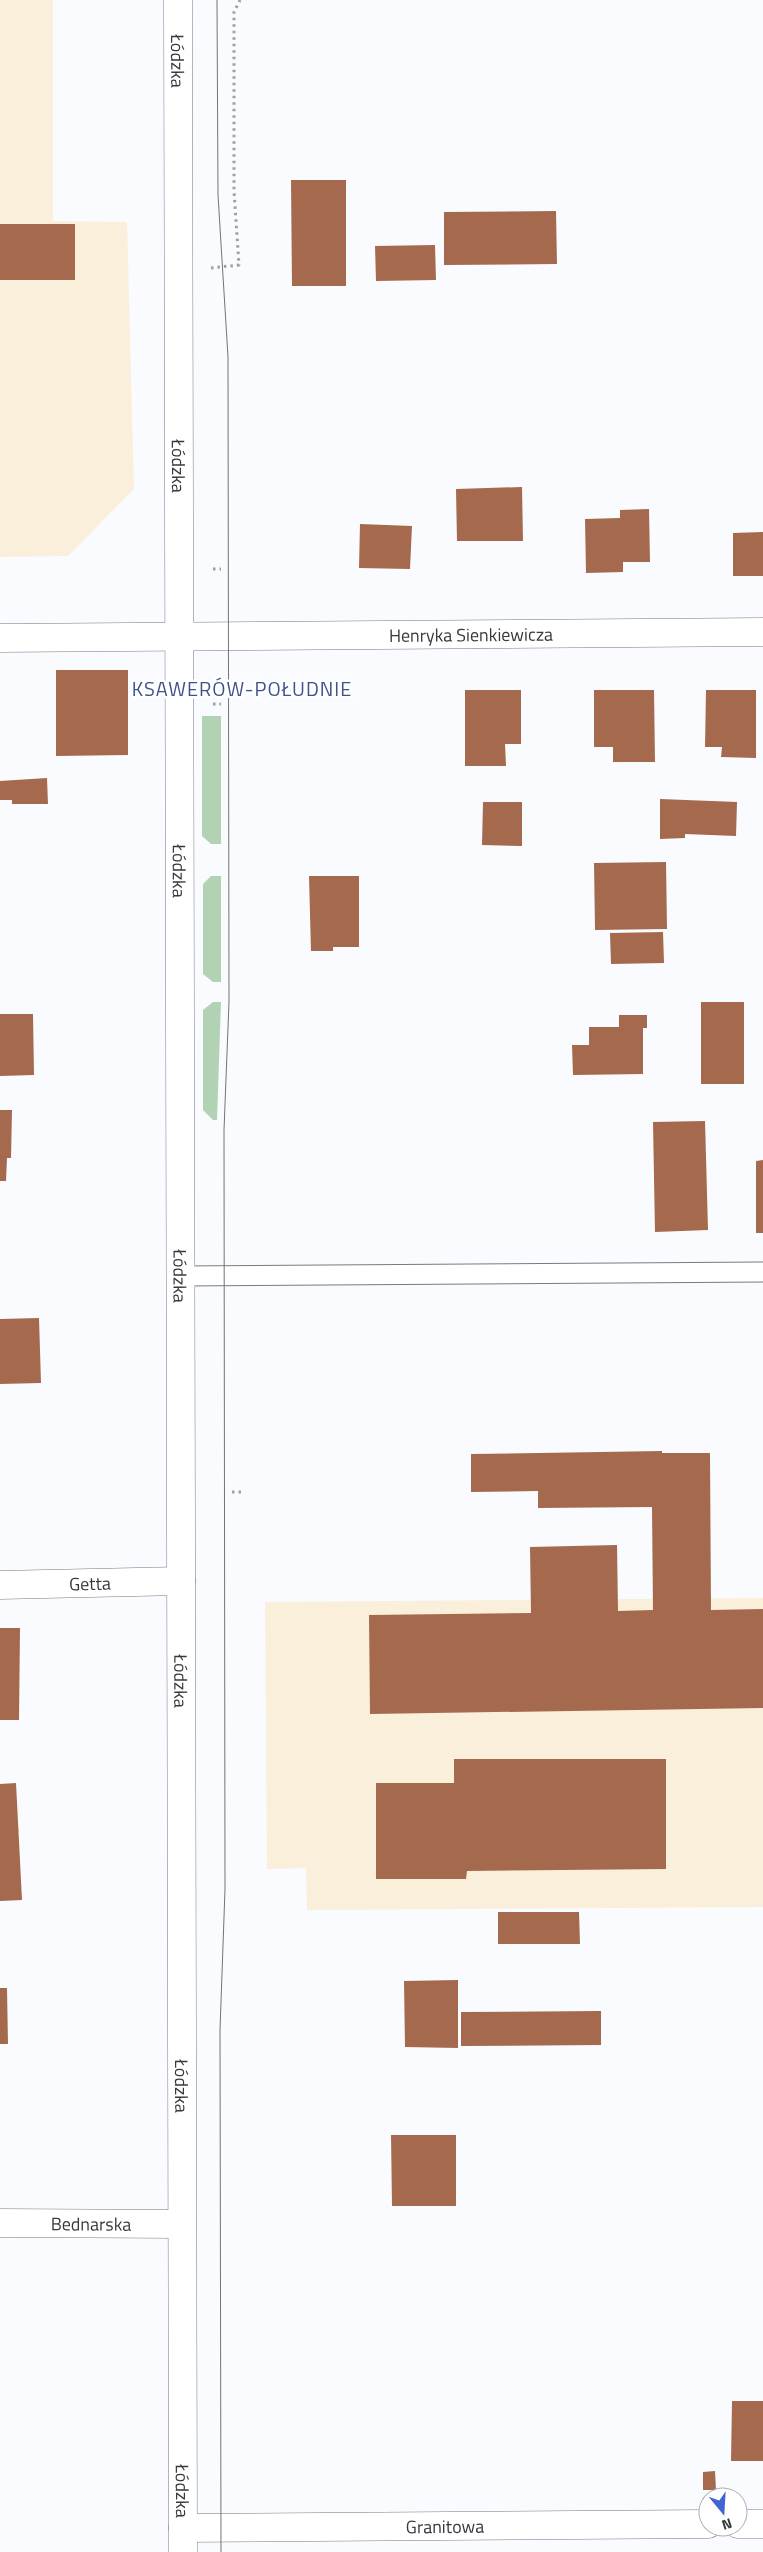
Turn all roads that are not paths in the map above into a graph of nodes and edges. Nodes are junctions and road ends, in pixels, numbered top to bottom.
1 (178, 0) edge
2 (763, 632) edge
3 (179, 637) junction
4 (0, 638) edge
5 (763, 1272) edge
6 (181, 1276) junction
7 (181, 1581) junction
8 (0, 1585) edge
9 (0, 2223) edge
10 (182, 2224) junction
11 (698, 2524) edge
12 (748, 2524) edge
13 (763, 2524) edge
14 (183, 2540) edge

1 - 3 main road, Łódzka
2 - 3 main road, Henryka Sienkiewicza
3 - 4 main road, Henryka Sienkiewicza
3 - 6 main road, Łódzka
5 - 6 lane
6 - 7 main road, Łódzka
7 - 8 main road, Getta
7 - 10 main road, Łódzka
9 - 10 main road, Bednarska
10 - 14 main road, Łódzka
11 - 14 main road, Granitowa
12 - 13 main road

